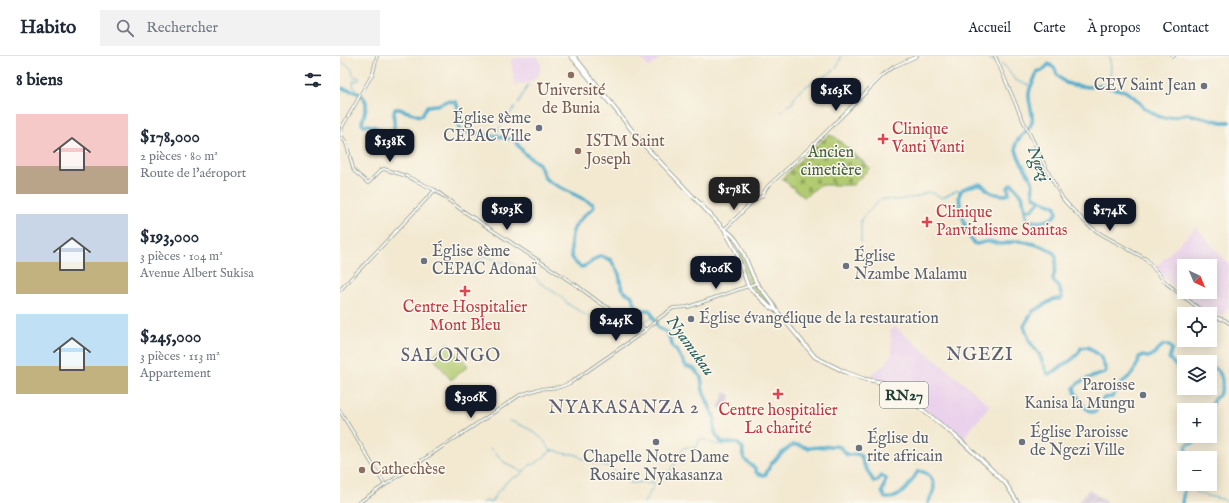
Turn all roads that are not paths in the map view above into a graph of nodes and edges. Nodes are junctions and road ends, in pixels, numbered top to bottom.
1 (377, 56) edge
2 (570, 56) edge
3 (574, 56) edge
4 (917, 56) edge
5 (995, 56) edge
6 (615, 109) junction
7 (434, 190) junction
8 (725, 230) junction
9 (742, 249) junction
10 (736, 251) junction
11 (757, 283) junction
12 (748, 286) junction
13 (340, 290) edge
14 (1197, 307) edge
15 (776, 310) junction
16 (1217, 318) edge
17 (658, 319) dead end
18 (654, 322) dead end
19 (1229, 323) edge
20 (645, 329) junction
21 (340, 411) edge
22 (384, 485) junction
23 (358, 503) edge
24 (1018, 503) edge

1 - 7 street
2 - 6 main road, RN27
3 - 6 main road, RN27
4 - 8 street
5 - 14 street
6 - 8 main road, RN27
7 - 13 street
7 - 20 street
8 - 9 main road, RN27
8 - 10 main road, RN27
9 - 10 main road
9 - 11 main road, RN27
10 - 12 main road, RN27
11 - 12 street
11 - 15 main road, RN27
12 - 15 main road, RN27
12 - 17 street
15 - 24 main road, RN27
16 - 19 street
18 - 20 street
20 - 22 street
21 - 22 street
22 - 23 street

